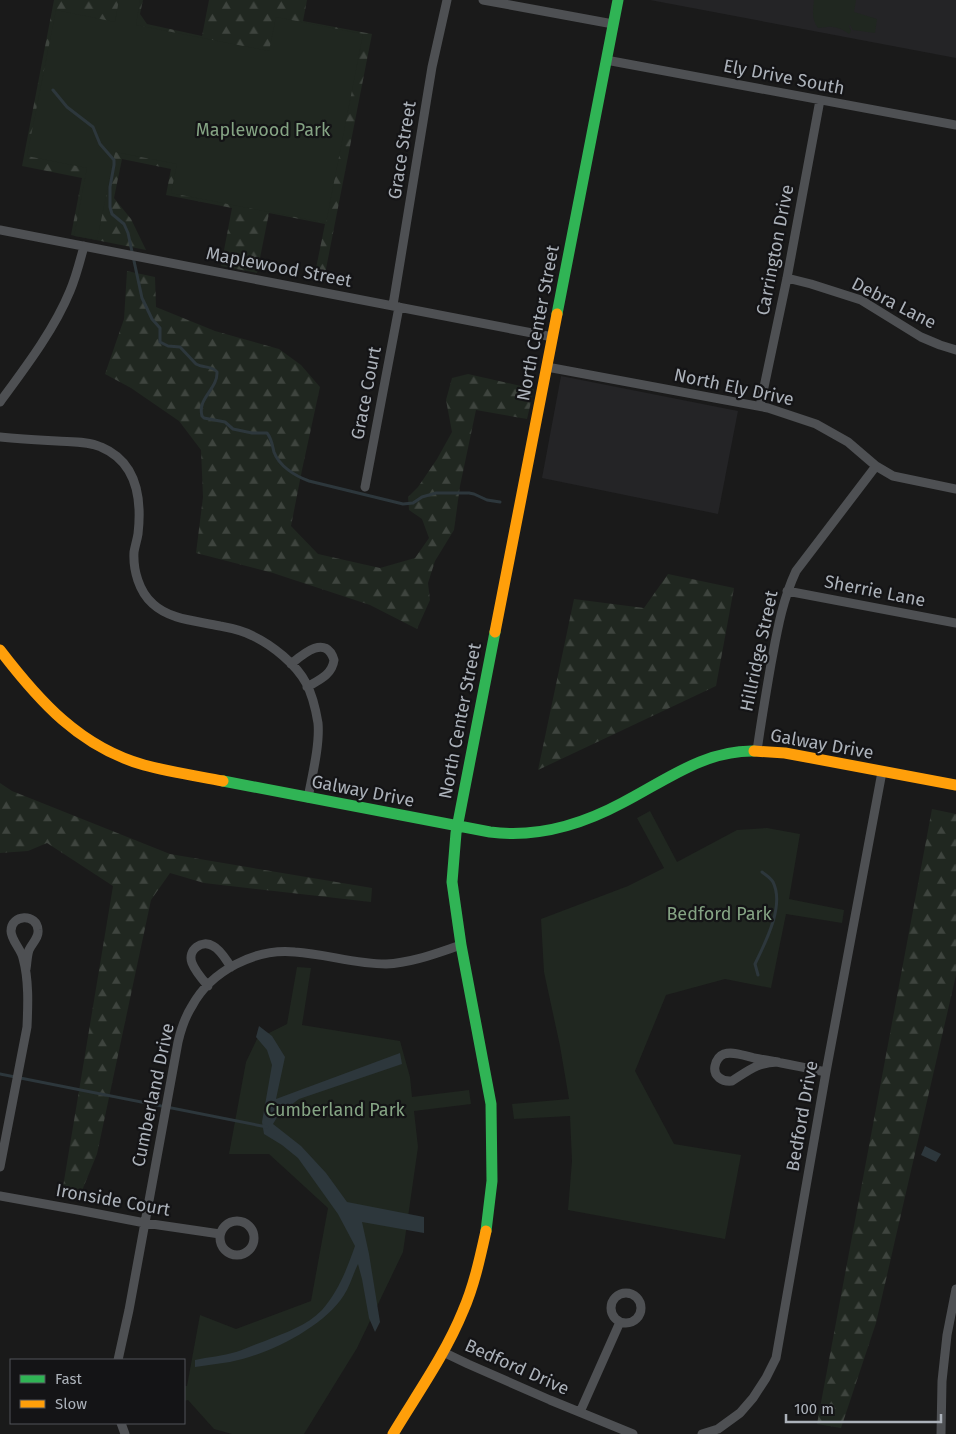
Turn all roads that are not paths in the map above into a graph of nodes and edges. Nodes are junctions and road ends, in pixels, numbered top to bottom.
1 (447, 0) edge
2 (483, 0) edge
3 (618, 0) edge
4 (613, 24) junction
5 (606, 60) junction
6 (820, 100) junction
7 (956, 125) edge
8 (0, 230) edge
9 (84, 246) junction
10 (787, 278) junction
11 (396, 306) junction
12 (553, 337) junction
13 (956, 350) edge
14 (547, 367) junction
15 (0, 402) edge
16 (760, 406) junction
17 (0, 438) edge
18 (876, 466) junction
19 (365, 487) dead end
20 (956, 490) edge
21 (787, 591) junction
22 (956, 623) edge
23 (1, 653) edge
24 (291, 664) junction
25 (307, 687) junction
26 (757, 751) junction
27 (882, 772) junction
28 (956, 785) edge
29 (308, 798) junction
30 (457, 826) junction
31 (461, 945) junction
32 (231, 967) junction
33 (26, 969) junction
34 (208, 986) junction
35 (778, 1062) junction
36 (826, 1072) junction
37 (0, 1167) edge
38 (0, 1196) edge
39 (144, 1223) junction
40 (220, 1234) dead end
41 (956, 1289) edge
42 (620, 1322) dead end
43 (443, 1352) junction
44 (118, 1359) edge
45 (580, 1412) junction
46 (720, 1432) edge
47 (393, 1434) edge
48 (633, 1434) edge
49 (702, 1434) edge
50 (941, 1434) edge

1 - 11 street, Grace Street
2 - 4 street
3 - 4 street, North Center Street
4 - 5 street, North Center Street
5 - 6 street, Ely Drive South
5 - 12 street, North Center Street
6 - 7 street, Ely Drive South
6 - 10 street, Carrington Drive
8 - 9 street, Maplewood Street
9 - 11 street, Maplewood Street
9 - 15 street
10 - 13 street, Debra Lane
10 - 16 street, Carrington Drive
11 - 12 street, Maplewood Street
11 - 19 street, Grace Court
12 - 14 street, North Center Street
14 - 16 street, North Ely Drive
14 - 30 street, North Center Street
16 - 18 street, North Ely Drive
17 - 24 street
18 - 20 street, North Ely Drive
18 - 21 street, Hillridge Street
21 - 22 street, Sherrie Lane
21 - 26 street, Hillridge Street
23 - 29 street, Galway Drive
24 - 25 street
24 - 25 street
25 - 29 street
26 - 27 street, Galway Drive
26 - 30 street, Galway Drive
27 - 28 street, Galway Drive
27 - 36 street, Bedford Drive
29 - 30 street, Galway Drive
30 - 31 street, North Center Street
31 - 32 street, Cumberland Drive
31 - 43 street, North Center Street
32 - 34 street, Cumberland Drive
32 - 34 street
33 - 33 street
33 - 37 street
34 - 39 street, Cumberland Drive
35 - 35 street
35 - 36 street
36 - 46 street, Bedford Drive
38 - 39 street, Ironside Court
39 - 40 street, Ironside Court
39 - 44 street, Cumberland Drive
41 - 50 street
42 - 45 street
43 - 45 street, Bedford Drive
43 - 47 street, North Center Street
45 - 48 street, Bedford Drive
46 - 49 street, Bedford Drive

